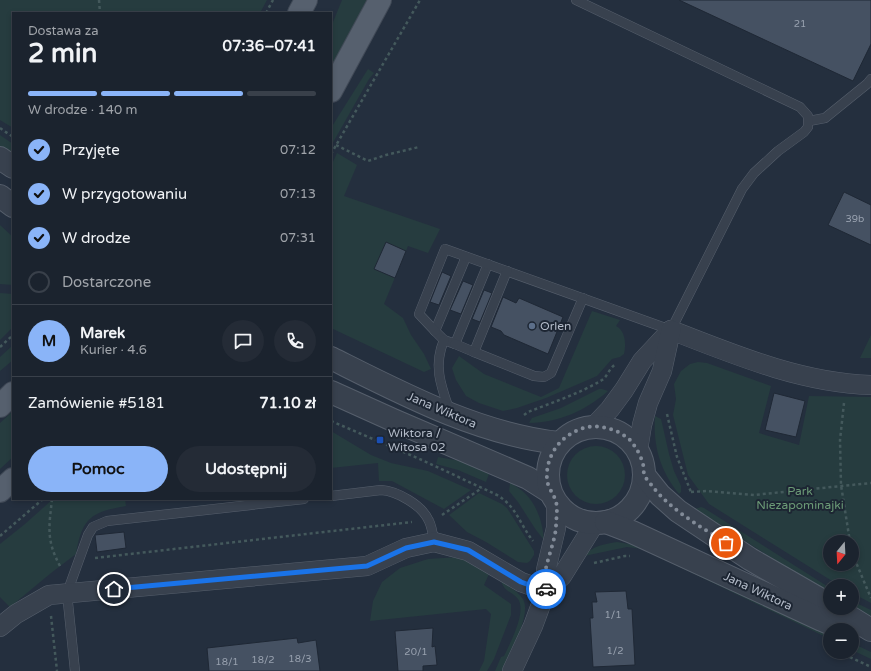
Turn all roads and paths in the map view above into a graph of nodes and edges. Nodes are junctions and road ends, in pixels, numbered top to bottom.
1 (99, 0) edge
2 (273, 0) edge
3 (306, 0) edge
4 (380, 0) edge
5 (420, 0) edge
6 (576, 0) edge
7 (100, 12) edge
8 (267, 12) edge
9 (300, 12) edge
10 (871, 79) edge
11 (332, 89) edge
12 (809, 121) junction
13 (0, 128) edge
14 (12, 136) edge
15 (336, 144) junction
16 (419, 147) dead end
17 (332, 152) edge
18 (0, 158) edge
19 (12, 166) edge
20 (0, 196) edge
21 (12, 205) edge
22 (466, 257) junction
23 (488, 264) junction
24 (507, 271) junction
25 (583, 298) junction
26 (671, 330) junction
27 (436, 331) junction
28 (12, 335) edge
29 (444, 340) junction
30 (455, 344) junction
31 (0, 347) edge
32 (474, 352) junction
33 (332, 358) edge
34 (618, 364) dead end
35 (871, 385) edge
36 (332, 392) edge
37 (12, 395) edge
38 (844, 398) dead end
39 (0, 406) edge
40 (669, 408) dead end
41 (450, 414) junction
42 (523, 416) dead end
43 (332, 421) edge
44 (594, 426) junction
45 (559, 443) junction
46 (638, 450) junction
47 (644, 475) junction
48 (12, 480) edge
49 (871, 483) edge
50 (841, 485) junction
51 (482, 488) junction
52 (0, 491) edge
53 (332, 496) edge
54 (553, 497) junction
55 (42, 500) edge
56 (52, 500) edge
57 (295, 500) edge
58 (429, 520) junction
59 (600, 523) junction
60 (849, 535) edge
61 (0, 536) edge
62 (434, 542) junction
63 (536, 544) dead end
64 (635, 556) dead end
65 (79, 560) junction
66 (590, 564) dead end
67 (859, 570) edge
68 (62, 590) junction
69 (546, 591) junction
70 (871, 598) edge
71 (823, 601) edge
72 (846, 615) edge
73 (828, 623) edge
74 (0, 627) edge
75 (871, 630) edge
76 (859, 636) edge
77 (871, 640) edge
78 (854, 659) edge
79 (871, 667) edge
80 (57, 671) edge
81 (75, 671) edge
82 (512, 671) edge

1 - 7 path
2 - 8 path
3 - 9 main road
4 - 11 main road
5 - 15 path
6 - 12 lane
10 - 12 lane
12 - 26 lane
13 - 14 path
15 - 16 path
15 - 17 path
18 - 19 street
20 - 21 street
22 - 23 lane
22 - 27 lane
22 - 27 lane
23 - 24 lane
23 - 30 lane
24 - 25 lane
24 - 32 lane
25 - 26 lane
25 - 32 lane
26 - 35 street
26 - 44 street
26 - 46 street
27 - 29 lane
28 - 31 path
29 - 30 lane
29 - 41 lane
30 - 32 lane
33 - 41 street, Jana Wiktora
34 - 42 path
36 - 54 street
37 - 39 main road
38 - 50 path
40 - 50 path
41 - 45 street, Jana Wiktora
43 - 51 path
44 - 45 street
44 - 46 street
45 - 54 street
46 - 47 street
47 - 59 street
47 - 71 street, Jana Wiktora
48 - 52 main road
49 - 50 path
50 - 60 path
51 - 58 path
51 - 63 path
53 - 58 lane
54 - 59 street
54 - 69 street
55 - 61 path
56 - 68 path
57 - 65 lane
58 - 62 lane
58 - 65 path
59 - 69 street
59 - 73 street, Jana Wiktora
62 - 68 street
62 - 69 street
64 - 66 path
65 - 68 lane
67 - 70 path
68 - 74 street
68 - 80 path
68 - 81 lane
69 - 82 street
72 - 75 street
76 - 77 street
78 - 79 path

